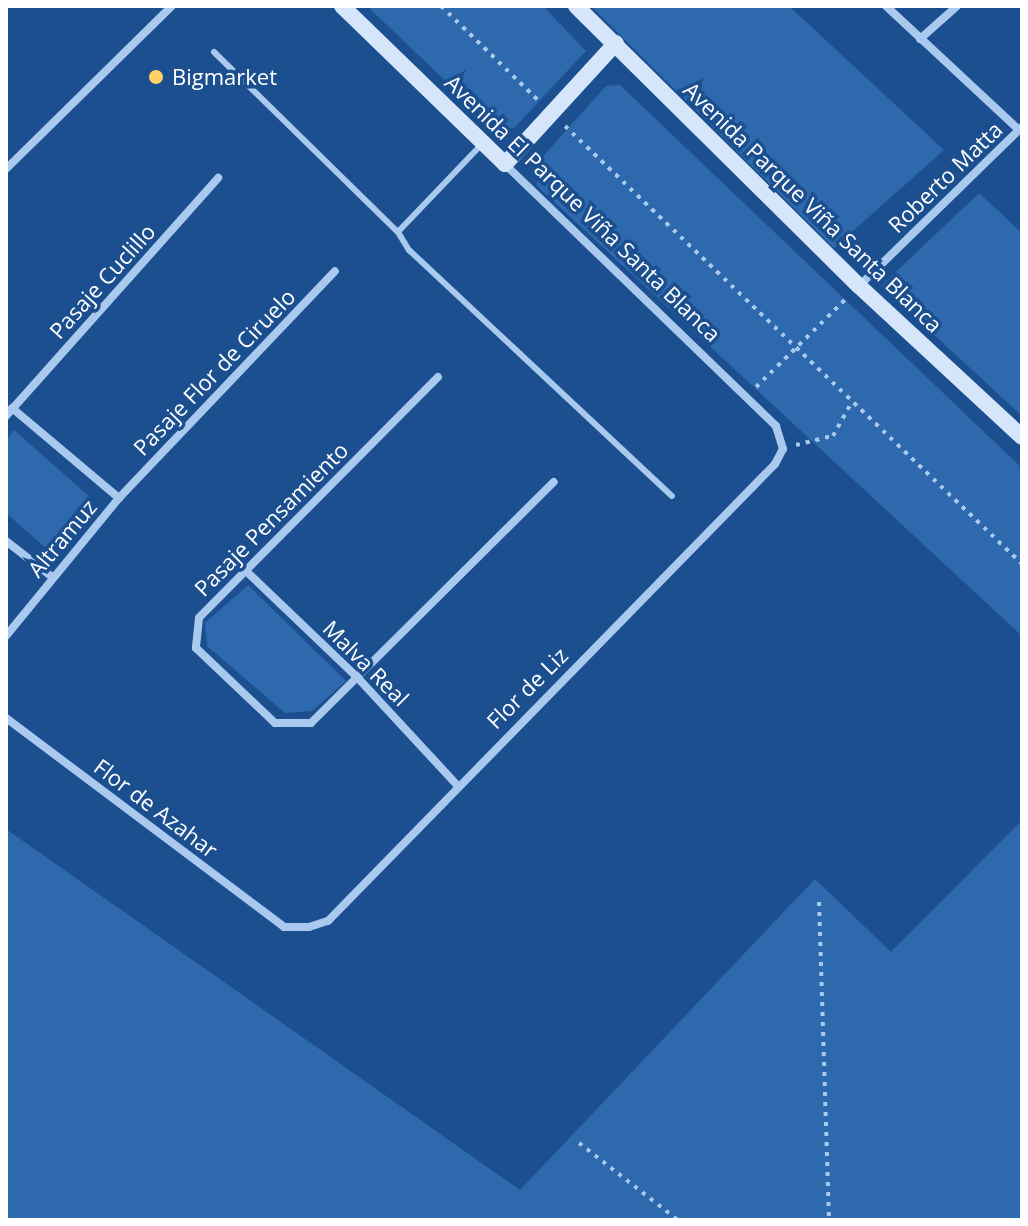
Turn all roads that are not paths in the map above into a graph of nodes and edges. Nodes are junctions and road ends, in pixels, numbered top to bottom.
1 (172, 6) edge
2 (342, 6) edge
3 (576, 6) edge
4 (886, 6) edge
5 (957, 6) edge
6 (920, 39) junction
7 (616, 43) junction
8 (214, 52) dead end
9 (1020, 128) edge
10 (484, 142) junction
11 (505, 164) junction
12 (6, 169) edge
13 (218, 178) dead end
14 (398, 232) junction
15 (335, 271) dead end
16 (859, 286) junction
17 (438, 377) dead end
18 (9, 412) edge
19 (1022, 437) edge
20 (783, 449) joint
21 (554, 482) dead end
22 (672, 496) dead end
23 (119, 498) junction
24 (6, 541) edge
25 (245, 570) junction
26 (52, 577) junction
27 (6, 636) edge
28 (357, 677) junction
29 (6, 718) edge
30 (457, 785) junction
31 (284, 927) joint

1 - 12 street
2 - 10 street, Avenida El Parque Viña Santa Blanca
3 - 7 street, Avenida Parque Viña Santa Blanca
4 - 6 street
5 - 6 street
6 - 9 street
7 - 11 street
7 - 16 street, Avenida Parque Viña Santa Blanca
8 - 14 lane
9 - 16 street, Roberto Matta
10 - 11 street, Avenida El Parque Viña Santa Blanca
10 - 14 lane
11 - 20 street, Avenida El Parque Viña Santa Blanca
13 - 18 street, Pasaje Cuclillo
14 - 22 lane
15 - 23 street, Pasaje Flor de Ciruelo
16 - 19 street, Avenida Parque Viña Santa Blanca
17 - 25 street, Pasaje Pensamiento
18 - 23 street, Altramuz
20 - 30 street, Flor de Liz
21 - 28 street
23 - 26 street, Altramuz
24 - 26 street
25 - 28 street, Malva Real
25 - 28 street, Pasaje Pensamiento
26 - 27 street, Altramuz
28 - 30 street, Malva Real
29 - 31 street, Flor de Azahar
30 - 31 street, Flor de Liz

